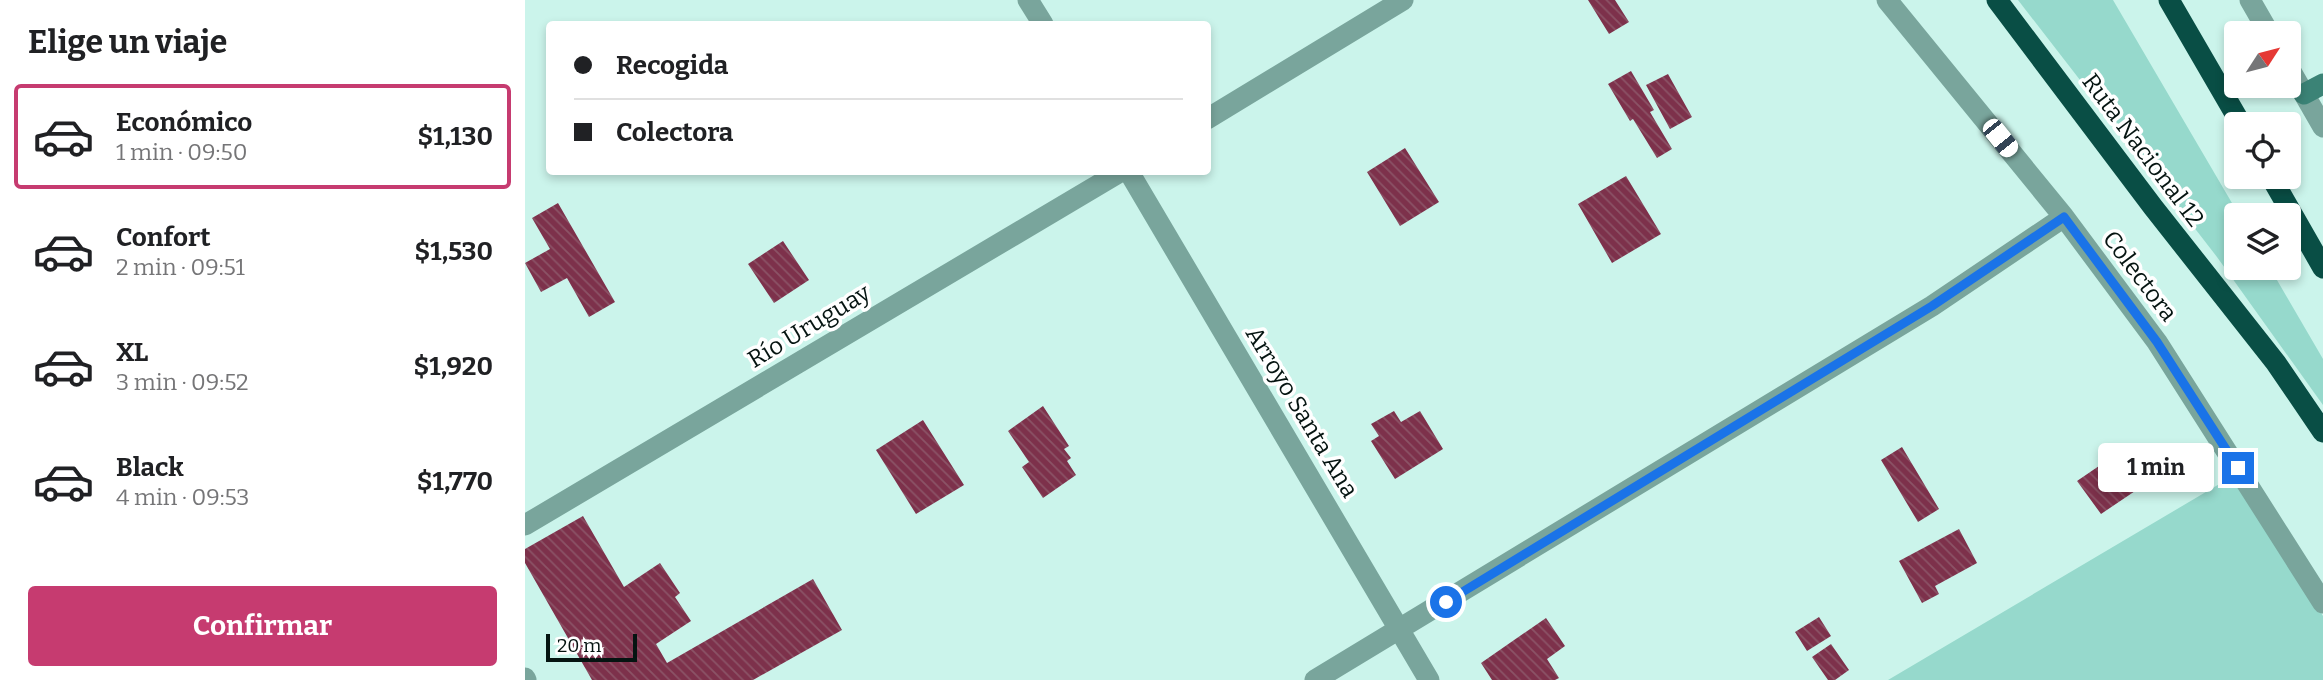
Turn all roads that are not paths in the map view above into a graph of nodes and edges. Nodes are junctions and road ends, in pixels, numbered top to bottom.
1 (1028, 0) edge
2 (1403, 0) edge
3 (1887, 0) edge
4 (1997, 0) edge
5 (2169, 0) edge
6 (2250, 0) edge
7 (1041, 21) edge
8 (2262, 21) edge
9 (2323, 83) edge
10 (2301, 89) edge
11 (2304, 94) junction
12 (2234, 112) edge
13 (1211, 117) edge
14 (2323, 127) edge
15 (1115, 175) edge
16 (1131, 175) edge
17 (2278, 189) edge
18 (2064, 217) junction
19 (2323, 268) edge
20 (2323, 432) edge
21 (525, 525) edge
22 (2323, 603) edge
23 (1400, 630) junction
24 (1315, 680) edge
25 (1429, 680) edge

1 - 7 street
2 - 13 street
3 - 18 street, Colectora
4 - 20 highway, Ruta Nacional 12
5 - 12 highway
6 - 8 street
9 - 11 street
10 - 11 street
11 - 14 street
15 - 21 street, Río Uruguay
16 - 23 street, Arroyo Santa Ana
17 - 19 highway
18 - 22 street, Colectora
18 - 23 street
23 - 24 street
23 - 25 street, Arroyo Santa Ana

